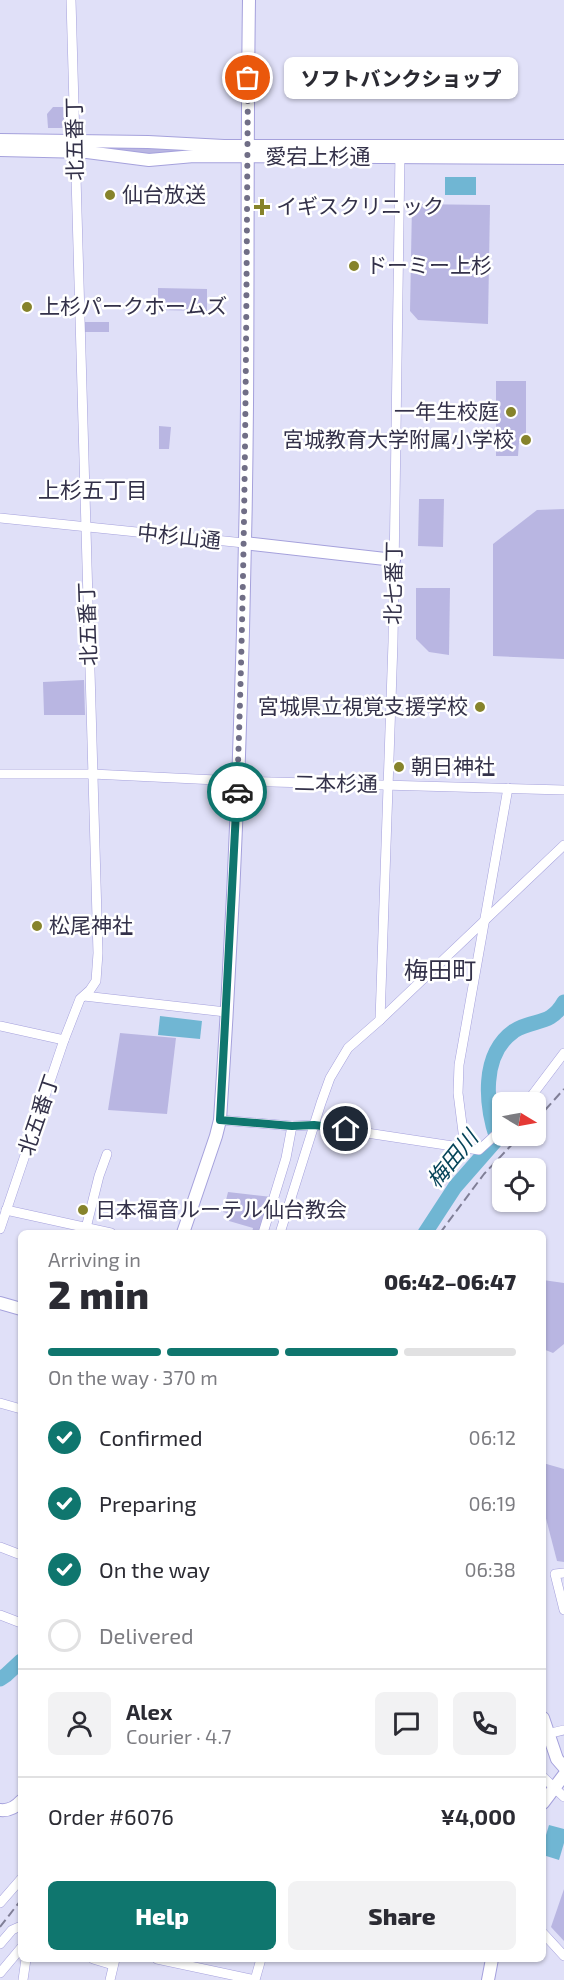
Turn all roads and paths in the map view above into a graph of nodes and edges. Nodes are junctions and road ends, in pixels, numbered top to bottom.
1 (71, 0) edge
2 (249, 0) edge
3 (0, 140) edge
4 (564, 146) edge
5 (75, 147) junction
6 (0, 150) edge
7 (247, 152) junction
8 (400, 152) junction
9 (564, 158) edge
10 (0, 518) edge
11 (86, 527) junction
12 (244, 543) junction
13 (394, 560) junction
14 (0, 774) edge
15 (92, 774) junction
16 (237, 781) junction
17 (388, 785) junction
18 (508, 788) junction
19 (564, 790) edge
20 (564, 845) edge
21 (486, 920) junction
22 (84, 996) junction
23 (226, 1012) junction
24 (380, 1020) junction
25 (0, 1026) edge
26 (64, 1040) junction
27 (564, 1053) edge
28 (535, 1092) edge
29 (220, 1120) junction
30 (314, 1125) junction
31 (292, 1126) junction
32 (492, 1138) edge
33 (465, 1148) junction
34 (107, 1154) dead end
35 (6, 1210) junction
36 (86, 1228) junction
37 (0, 1229) edge
38 (96, 1230) edge
39 (184, 1230) edge
40 (264, 1230) edge
41 (280, 1230) edge
42 (0, 1303) edge
43 (18, 1308) edge
44 (0, 1403) edge
45 (18, 1408) edge
46 (0, 1547) edge
47 (18, 1554) edge
48 (564, 1573) edge
49 (564, 1610) edge
50 (0, 1615) edge
51 (18, 1622) edge
52 (546, 1730) edge
53 (564, 1730) edge
54 (547, 1734) junction
55 (564, 1767) edge
56 (564, 1775) edge
57 (546, 1780) edge
58 (554, 1787) junction
59 (564, 1797) edge
60 (546, 1799) edge
61 (18, 1804) edge
62 (0, 1810) edge
63 (18, 1883) edge
64 (0, 1904) edge
65 (18, 1927) edge
66 (546, 1936) edge
67 (0, 1944) edge
68 (18, 1952) edge
69 (564, 1956) edge
70 (26, 1962) edge
71 (114, 1962) edge
72 (171, 1962) edge
73 (260, 1962) edge
74 (491, 1962) edge
75 (0, 1973) edge
76 (23, 1980) edge
77 (110, 1980) edge
78 (488, 1980) edge

1 - 5 street, 北五番丁
2 - 7 street
3 - 5 street, 愛宕上杉通
4 - 8 street, 愛宕上杉通
5 - 6 street, 愛宕上杉通
5 - 7 street, 愛宕上杉通
5 - 7 street, 愛宕上杉通
5 - 11 street, 北五番丁
7 - 8 street, 愛宕上杉通
7 - 12 street
8 - 9 street, 愛宕上杉通
8 - 13 street, 北七番丁
10 - 11 street, 中杉山通
11 - 12 street, 中杉山通
11 - 15 street, 北五番丁
12 - 13 street, 中杉山通
12 - 16 street
13 - 17 street, 北七番丁
14 - 15 street, 二本杉通
15 - 16 street, 二本杉通
15 - 22 street, 北五番丁
16 - 17 street, 二本杉通
16 - 23 street
17 - 18 street, 二本杉通
17 - 24 street, 北七番丁
18 - 19 street, 二本杉通
18 - 21 street
20 - 21 street
21 - 24 street
21 - 33 street
22 - 23 street
22 - 26 street, 北五番丁
23 - 29 street
24 - 30 street
25 - 26 street
26 - 35 street, 北五番丁
27 - 28 street
29 - 31 street
29 - 39 street
30 - 31 street
30 - 33 street
30 - 41 street
31 - 40 street
32 - 33 street
34 - 36 street
35 - 36 street
35 - 37 street, 北五番丁
36 - 38 street
42 - 43 street
44 - 45 street
46 - 47 street
48 - 49 street
50 - 51 street
52 - 54 street
53 - 54 street
54 - 55 street
56 - 58 street
57 - 58 street
58 - 59 street
58 - 60 street
61 - 62 street
63 - 64 street
65 - 67 street
66 - 69 street
68 - 75 street
70 - 76 street
71 - 77 street
72 - 73 street
74 - 78 street

